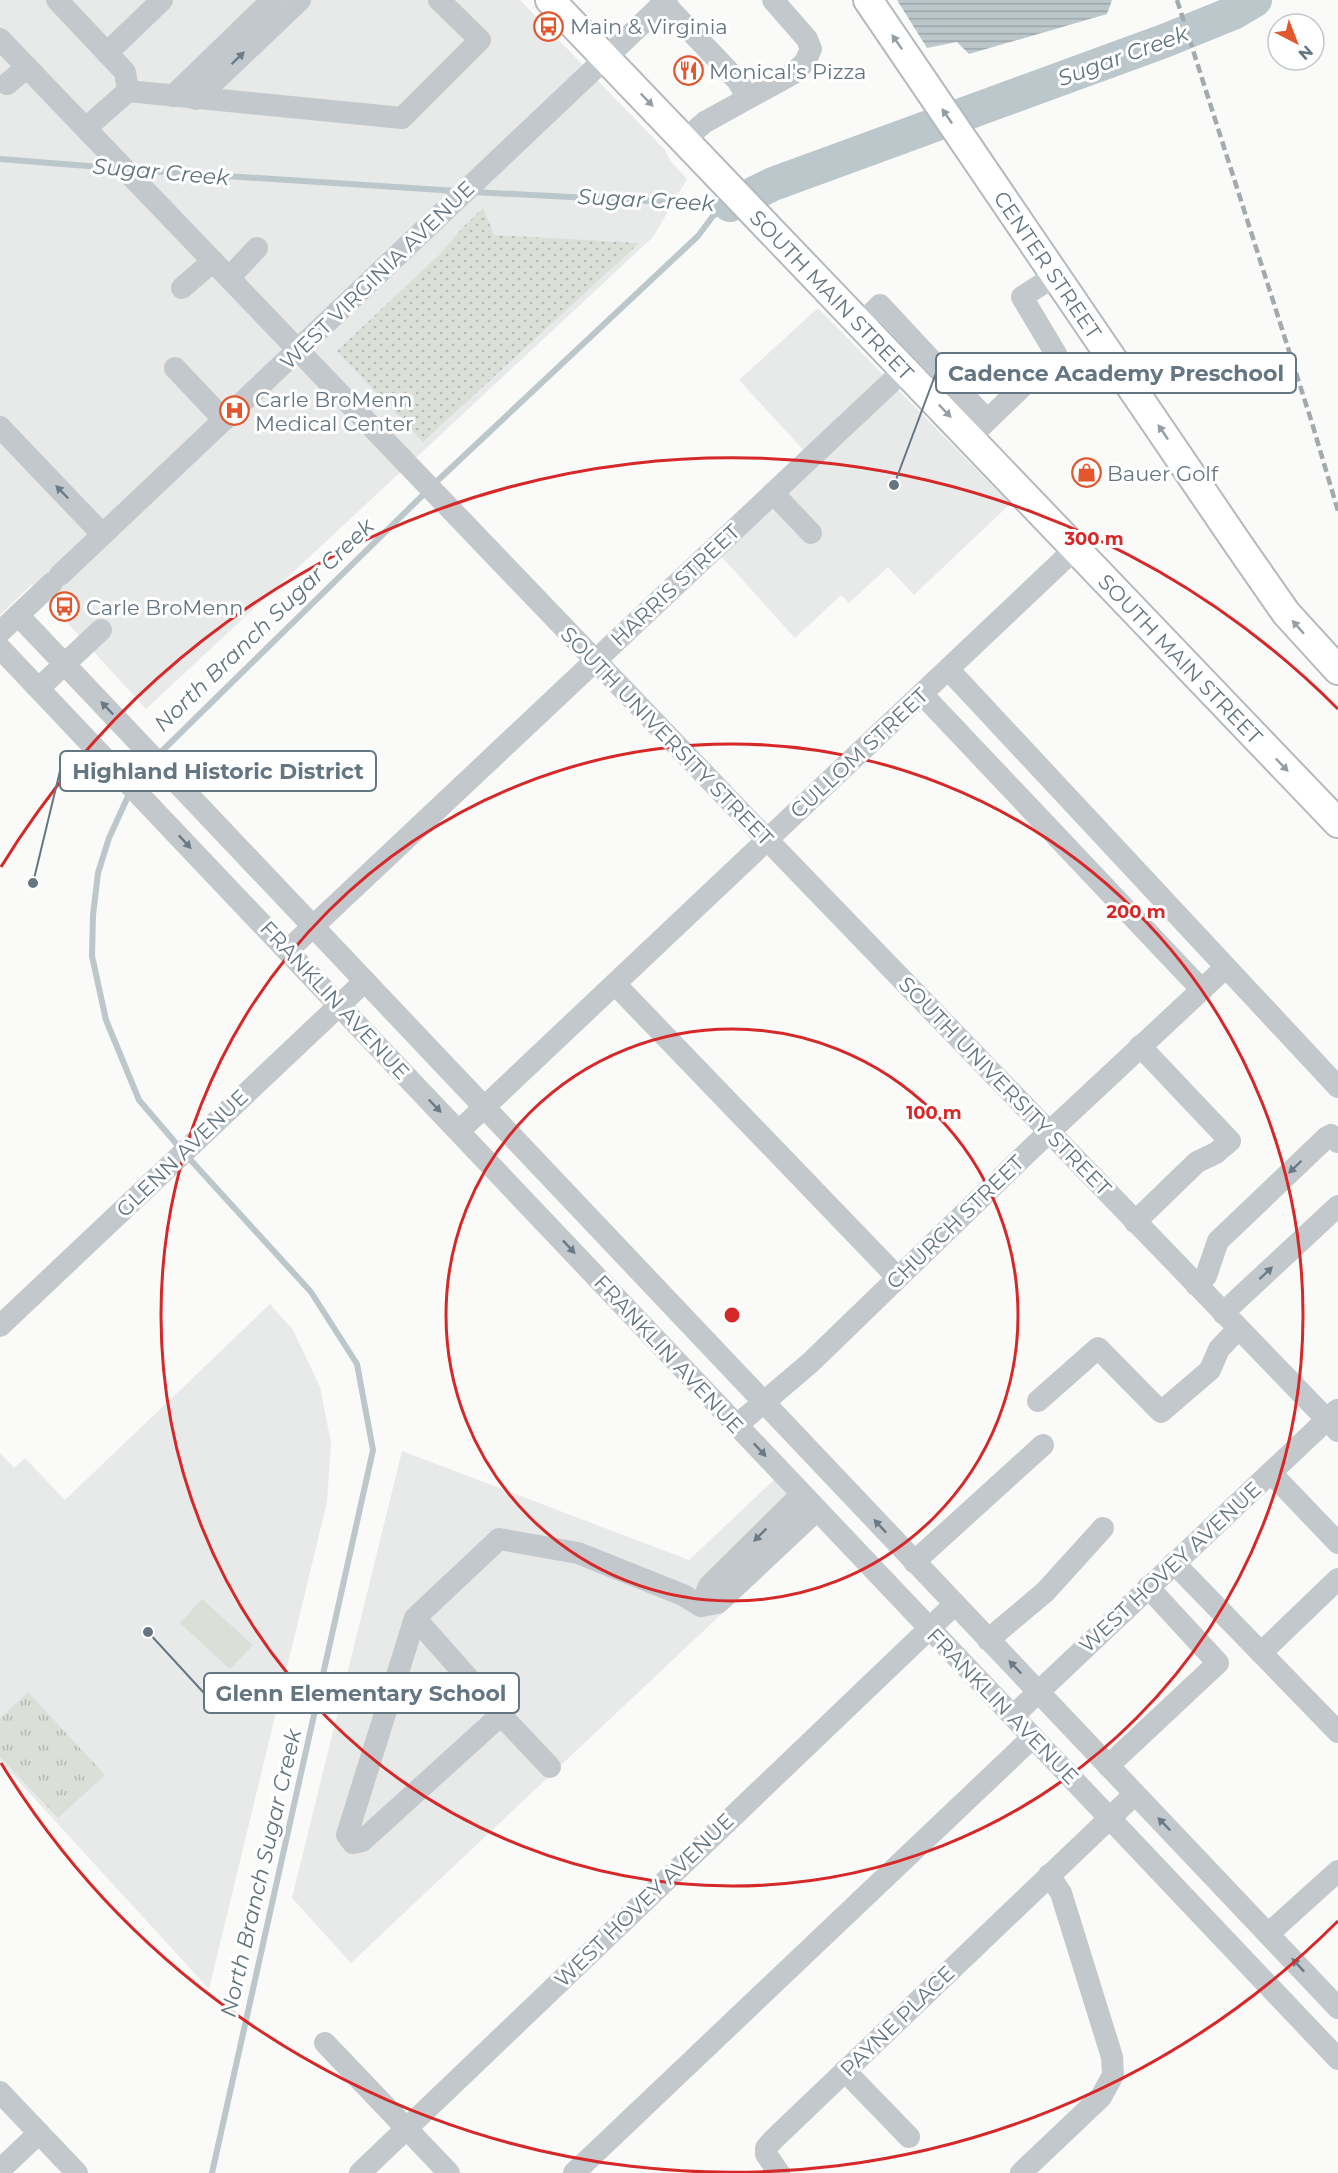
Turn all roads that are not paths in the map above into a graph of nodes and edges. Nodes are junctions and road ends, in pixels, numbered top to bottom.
1 (57, 0) edge
2 (162, 0) edge
3 (272, 0) edge
4 (300, 0) edge
5 (439, 0) edge
6 (551, 0) edge
7 (772, 0) edge
8 (868, 0) edge
9 (664, 1) edge
10 (0, 39) edge
11 (107, 53) junction
12 (606, 58) junction
13 (27, 67) junction
14 (7, 84) dead end
15 (128, 91) junction
16 (173, 96) junction
17 (748, 98) junction
18 (196, 99) junction
19 (86, 128) junction
20 (688, 144) junction
21 (257, 248) dead end
22 (213, 261) junction
23 (1056, 275) junction
24 (229, 278) junction
25 (182, 288) dead end
26 (861, 324) junction
27 (298, 350) junction
28 (175, 368) dead end
29 (904, 369) junction
30 (224, 420) junction
31 (0, 427) edge
32 (979, 429) junction
33 (772, 493) junction
34 (811, 533) dead end
35 (102, 534) junction
36 (1076, 549) junction
37 (18, 615) junction
38 (101, 630) dead end
39 (0, 632) edge
40 (0, 648) edge
41 (594, 660) junction
42 (65, 664) junction
43 (948, 669) junction
44 (1338, 670) edge
45 (39, 688) junction
46 (922, 694) junction
47 (1338, 823) edge
48 (767, 840) junction
49 (314, 926) junction
50 (288, 950) junction
51 (1225, 968) junction
52 (365, 981) junction
53 (615, 984) junction
54 (1202, 990) junction
55 (338, 1004) junction
56 (1140, 1046) junction
57 (1338, 1087) edge
58 (485, 1106) junction
59 (459, 1131) junction
60 (1049, 1132) junction
61 (1338, 1142) edge
62 (1338, 1206) edge
63 (1136, 1222) junction
64 (897, 1276) junction
65 (1196, 1285) junction
66 (1231, 1321) junction
67 (0, 1326) edge
68 (1038, 1401) dead end
69 (765, 1403) junction
70 (1334, 1420) edge
71 (737, 1425) junction
72 (1043, 1445) dead end
73 (1271, 1473) junction
74 (809, 1502) junction
75 (1103, 1528) dead end
76 (1338, 1543) edge
77 (914, 1562) junction
78 (1174, 1563) junction
79 (1338, 1579) edge
80 (1148, 1587) junction
81 (954, 1605) junction
82 (415, 1618) junction
83 (930, 1630) junction
84 (988, 1640) junction
85 (1261, 1653) junction
86 (1037, 1690) junction
87 (501, 1715) junction
88 (1013, 1716) junction
89 (1338, 1732) edge
90 (1033, 1737) junction
91 (1108, 1766) junction
92 (550, 1767) dead end
93 (1135, 1794) junction
94 (1109, 1818) junction
95 (1338, 1871) edge
96 (1049, 1875) junction
97 (1268, 1934) junction
98 (1338, 2008) edge
99 (325, 2043) dead end
100 (1338, 2059) edge
101 (845, 2071) junction
102 (0, 2092) edge
103 (406, 2129) junction
104 (39, 2133) junction
105 (909, 2137) dead end
106 (0, 2170) edge
107 (77, 2173) edge
108 (360, 2173) edge
109 (449, 2173) edge
110 (574, 2173) edge
111 (779, 2173) edge
112 (1022, 2173) edge

1 - 11 street
2 - 11 street
3 - 16 street
18 -> 4 street
5 - 18 street
6 - 12 main road, SOUTH MAIN STREET
7 - 17 street
23 -> 8 main road, CENTER STREET
9 - 12 street, WEST VIRGINIA AVENUE
9 - 17 street
10 - 13 street, SOUTH UNIVERSITY STREET
11 - 15 street
12 -> 20 main road, SOUTH MAIN STREET
12 - 27 street, WEST VIRGINIA AVENUE
13 - 14 street
13 - 19 street, SOUTH UNIVERSITY STREET
15 - 16 street
15 - 19 street
16 - 18 street
17 - 20 street
19 - 22 street, SOUTH UNIVERSITY STREET
20 - 26 main road, SOUTH MAIN STREET
21 - 24 street
22 - 24 street, SOUTH UNIVERSITY STREET
22 - 25 street
23 - 32 street
44 -> 23 main road, CENTER STREET
24 - 27 street, SOUTH UNIVERSITY STREET
26 - 29 main road, SOUTH MAIN STREET
26 - 32 street
27 - 30 street, WEST VIRGINIA AVENUE
27 - 41 street, SOUTH UNIVERSITY STREET
28 - 30 street
29 -> 32 main road, SOUTH MAIN STREET
29 - 33 street, HARRIS STREET
30 - 35 street, WEST VIRGINIA AVENUE
35 -> 31 street
32 - 36 main road, SOUTH MAIN STREET
33 - 34 street
33 - 41 street, HARRIS STREET
35 - 37 street, WEST VIRGINIA AVENUE
36 - 43 street, CULLOM STREET
36 -> 47 main road, SOUTH MAIN STREET
37 - 39 street, WEST VIRGINIA AVENUE
37 - 42 street, FRANKLIN AVENUE
38 - 42 street
40 - 45 street, FRANKLIN AVENUE
41 - 48 street, SOUTH UNIVERSITY STREET
41 - 49 street, HARRIS STREET
42 - 45 street
49 -> 42 street, FRANKLIN AVENUE
43 - 46 street, CULLOM STREET
43 - 51 street
45 -> 50 street, FRANKLIN AVENUE
46 - 48 street, CULLOM STREET
46 - 54 street
48 - 53 street, CULLOM STREET
48 - 60 street, SOUTH UNIVERSITY STREET
49 - 50 street, HARRIS STREET
49 - 52 street, FRANKLIN AVENUE
50 - 55 street, FRANKLIN AVENUE
51 - 54 street, CHURCH STREET
51 - 57 street
52 - 55 street, GLENN AVENUE
52 - 58 street, FRANKLIN AVENUE
53 - 58 street, CULLOM STREET
53 - 64 street
54 - 56 street, CHURCH STREET
55 -> 59 street, FRANKLIN AVENUE
55 - 67 street, GLENN AVENUE
56 - 60 street, CHURCH STREET
56 - 63 street
58 - 59 street, CULLOM STREET
58 - 69 street, FRANKLIN AVENUE
59 -> 71 street, FRANKLIN AVENUE
60 - 63 street, SOUTH UNIVERSITY STREET
60 - 64 street, CHURCH STREET
61 -> 65 street
66 -> 62 street
63 - 65 street, SOUTH UNIVERSITY STREET
64 - 69 street, CHURCH STREET
65 - 66 street, SOUTH UNIVERSITY STREET
66 - 68 street
66 - 70 street, SOUTH UNIVERSITY STREET
69 - 71 street, CHURCH STREET
77 -> 69 street, FRANKLIN AVENUE
70 - 73 street, WEST HOVEY AVENUE
71 -> 74 street, FRANKLIN AVENUE
72 - 77 street
73 - 76 street
73 - 78 street, WEST HOVEY AVENUE
74 - 82 street
74 - 83 street, FRANKLIN AVENUE
75 - 84 street
77 - 81 street, FRANKLIN AVENUE
78 - 80 street, WEST HOVEY AVENUE
78 - 85 street
79 - 85 street
80 - 86 street, WEST HOVEY AVENUE
80 - 91 street
81 - 83 street, WEST HOVEY AVENUE
81 - 84 street, FRANKLIN AVENUE
82 - 87 street
82 - 87 street
83 - 88 street, FRANKLIN AVENUE
83 - 103 street, WEST HOVEY AVENUE
86 -> 84 street, FRANKLIN AVENUE
85 - 89 street
86 - 88 street, WEST HOVEY AVENUE
86 - 91 street, FRANKLIN AVENUE
87 - 92 street
88 - 90 street, FRANKLIN AVENUE
90 - 94 street, FRANKLIN AVENUE
90 - 110 street
91 - 93 street, FRANKLIN AVENUE
93 - 94 street, PAYNE PLACE
97 -> 93 street, FRANKLIN AVENUE
94 - 96 street, PAYNE PLACE
94 - 100 street, FRANKLIN AVENUE
95 - 97 street
96 - 101 street, PAYNE PLACE
96 - 112 street
98 -> 97 street, FRANKLIN AVENUE
99 - 103 street
101 - 105 street
101 - 111 street, PAYNE PLACE
102 - 104 street
103 - 108 street, WEST HOVEY AVENUE
103 - 109 street
104 - 106 street
104 - 107 street

